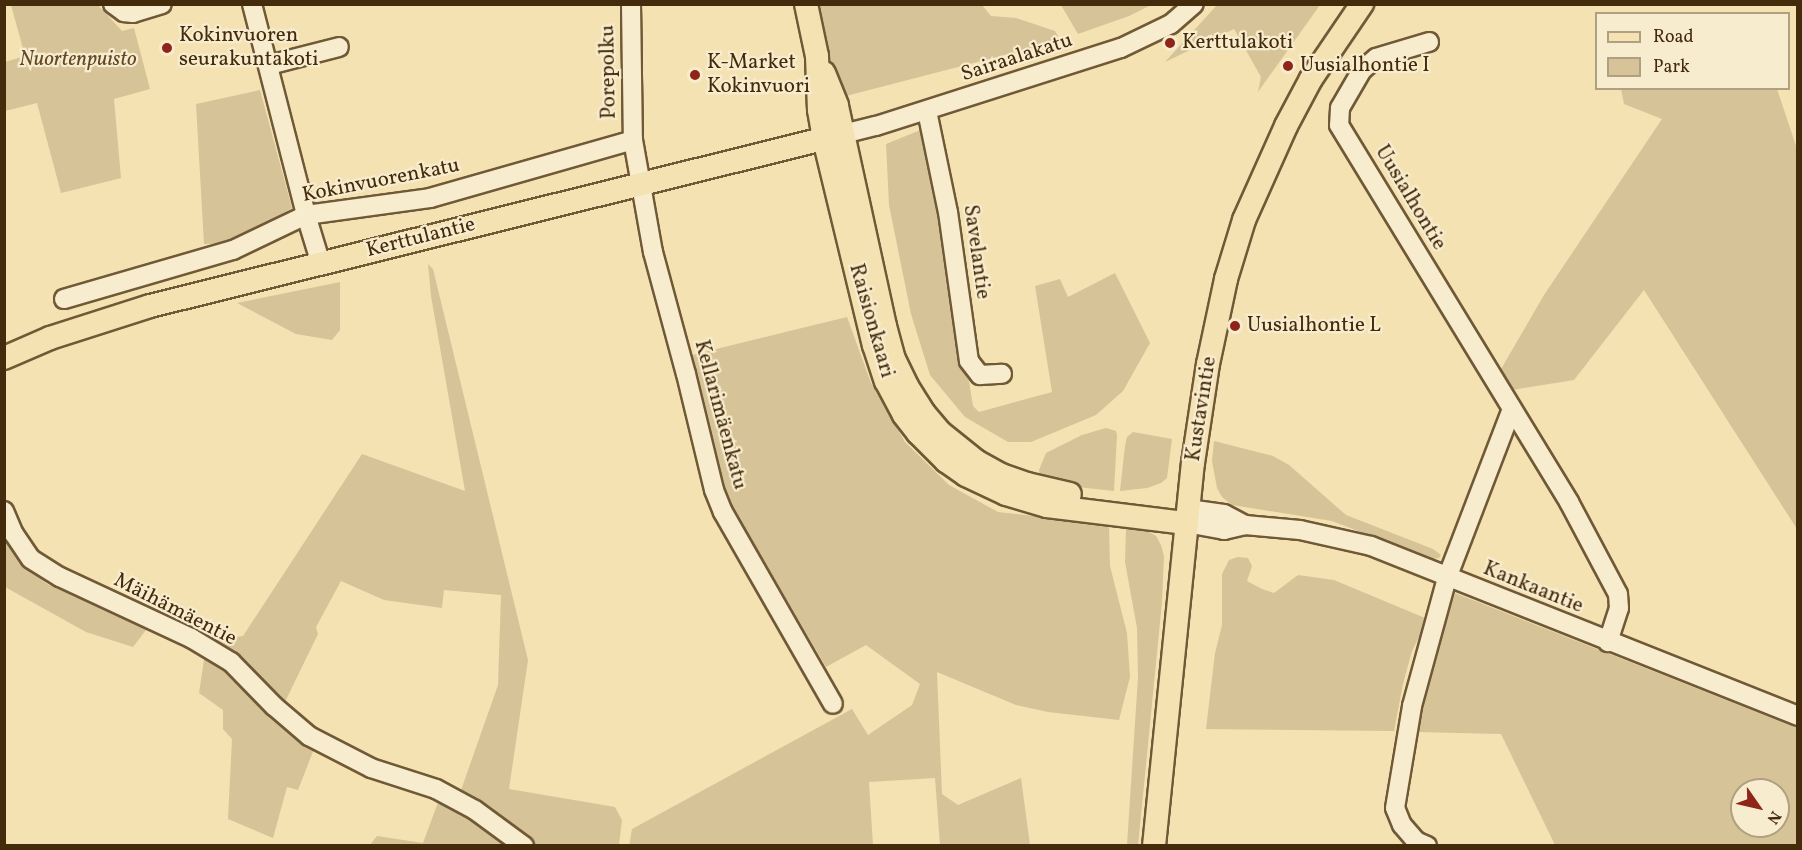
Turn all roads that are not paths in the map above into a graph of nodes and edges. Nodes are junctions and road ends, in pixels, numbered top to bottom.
1 (113, 4) edge
2 (162, 4) edge
3 (252, 4) edge
4 (632, 4) edge
5 (806, 4) edge
6 (1194, 4) edge
7 (1362, 4) edge
8 (1429, 42) dead end
9 (339, 47) dead end
10 (269, 65) junction
11 (927, 111) junction
12 (833, 136) junction
13 (633, 140) junction
14 (640, 183) junction
15 (306, 215) junction
16 (321, 264) junction
17 (64, 299) dead end
18 (4, 358) edge
19 (1002, 374) dead end
20 (1512, 409) junction
21 (4, 511) edge
22 (1187, 516) junction
23 (1448, 578) junction
24 (1608, 642) junction
25 (833, 705) dead end
26 (1797, 716) edge
27 (524, 846) edge
28 (1154, 846) edge
29 (1427, 846) edge

1 - 2 street
3 - 10 street
4 - 13 street, Porepolku
5 - 12 main road, Raisionkaari
6 - 11 street, Sairaalakatu
7 - 22 main road, Kustavintie
8 - 20 street, Uusialhontie
9 - 10 street
10 - 15 street
11 - 12 street, Sairaalakatu
11 - 19 street, Savelantie
12 - 14 main road, Kerttulantie
12 - 22 main road, Raisionkaari
13 - 14 street
13 - 15 street, Kokinvuorenkatu
14 - 16 main road, Kerttulantie
14 - 25 street, Kellarimäenkatu
15 - 16 street
15 - 17 street, Kokinvuorenkatu
16 - 18 main road, Kerttulantie
20 - 23 street
20 - 24 street, Uusialhontie
21 - 27 street, Mäihämäentie
22 - 23 street, Kankaantie
22 - 28 main road, Kustavintie
23 - 24 street, Kankaantie
23 - 29 street
24 - 26 street, Kankaantie

